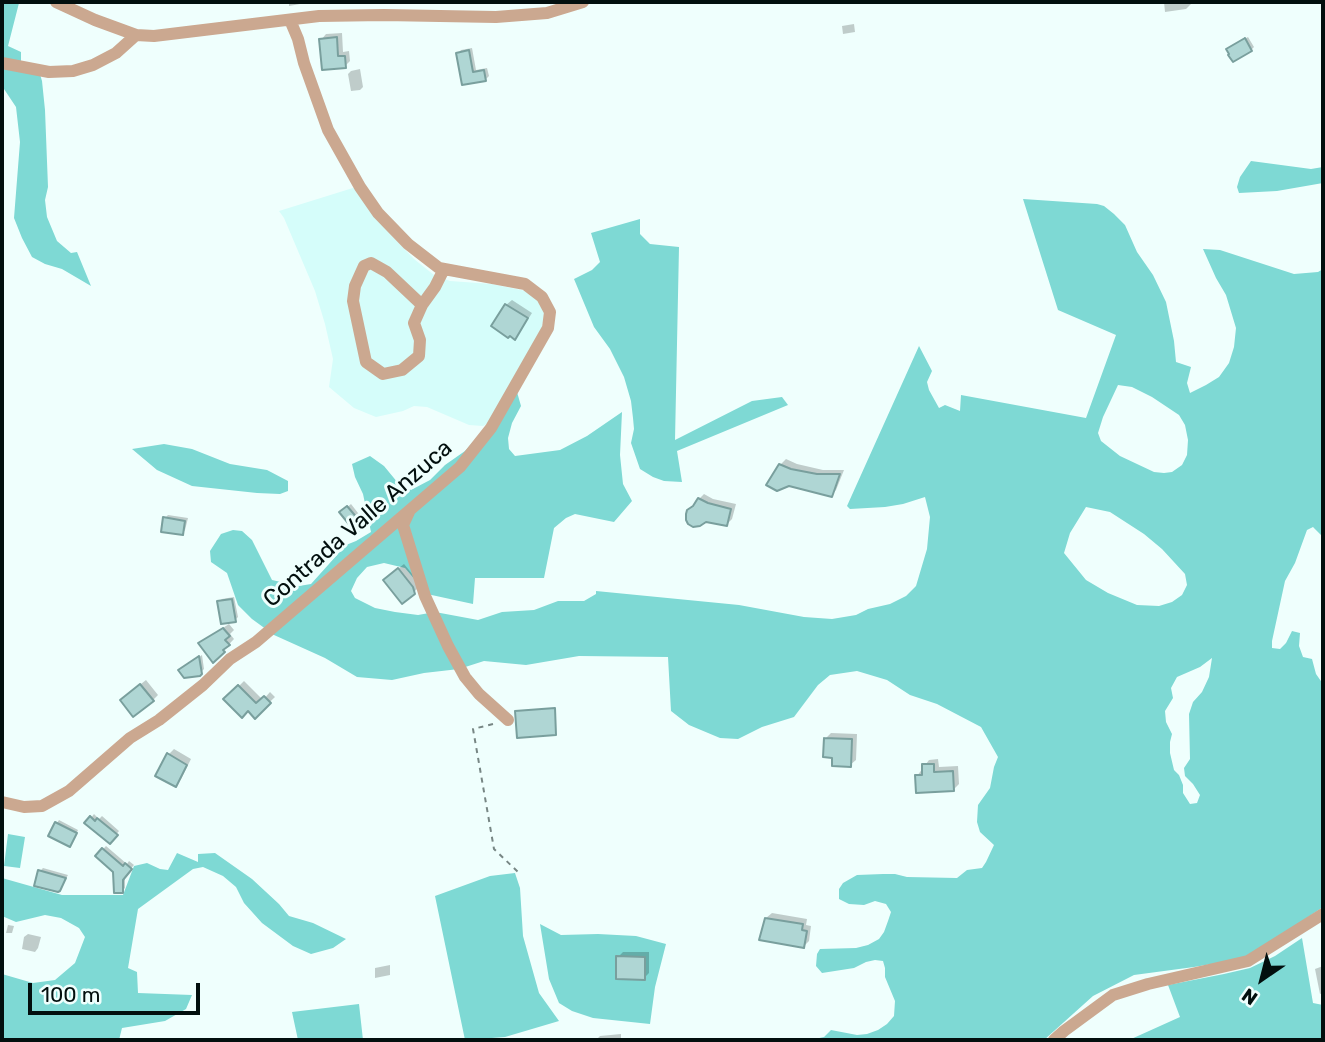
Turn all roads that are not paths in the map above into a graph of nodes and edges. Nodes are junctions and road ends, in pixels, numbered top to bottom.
1 (57, 2) edge
2 (583, 2) edge
3 (290, 20) junction
4 (136, 35) junction
5 (2, 63) edge
6 (444, 269) junction
7 (422, 305) junction
8 (413, 506) junction
9 (508, 720) road end
10 (2, 802) edge
11 (1323, 914) edge
12 (1054, 1040) edge

1 - 4 street
2 - 3 street
3 - 4 street
3 - 6 street, Contrada Valle Anzuca
4 - 5 street
6 - 7 street
6 - 8 street, Contrada Valle Anzuca
7 - 7 street
8 - 9 street
8 - 10 street, Contrada Valle Anzuca
11 - 12 street

